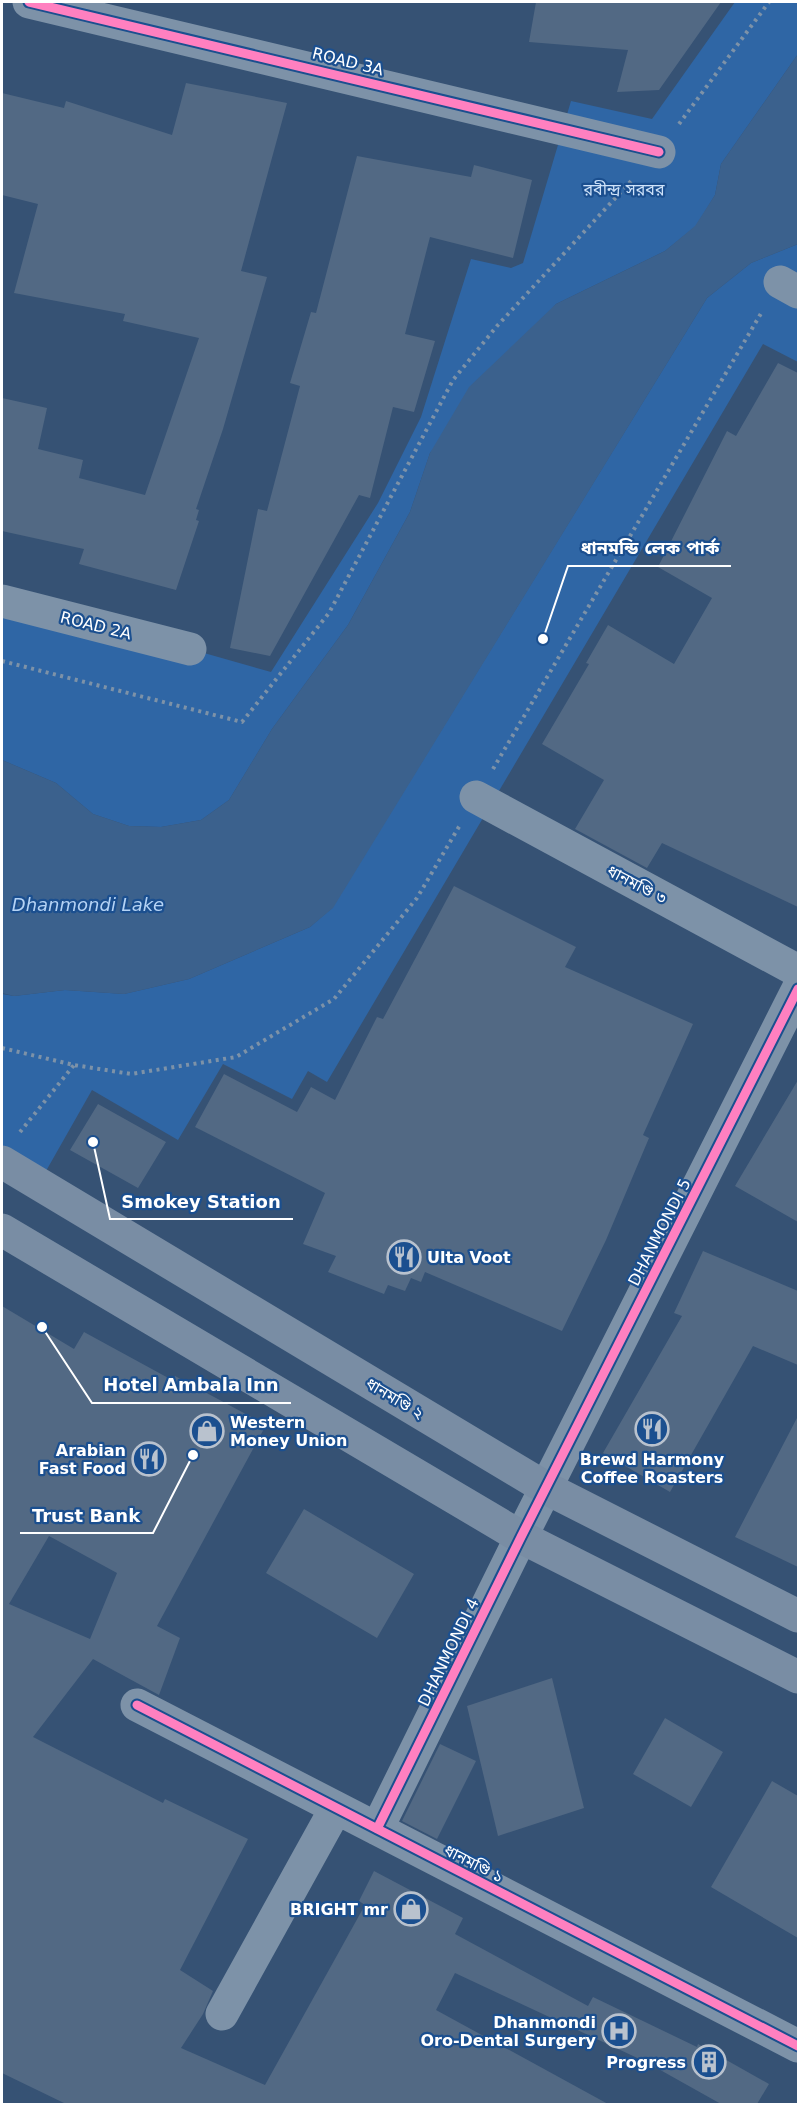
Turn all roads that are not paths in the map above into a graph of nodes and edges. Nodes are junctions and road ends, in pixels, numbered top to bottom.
1 (29, 2) edge
2 (659, 152) road end
3 (2, 600) edge
4 (190, 649) dead end
5 (476, 797) road end
6 (798, 971) edge
7 (798, 989) edge
8 (9, 1149) edge
9 (2, 1230) edge
10 (546, 1488) junction
11 (521, 1537) junction
12 (798, 1616) edge
13 (798, 1677) edge
14 (137, 1705) dead end
15 (336, 1808) junction
16 (377, 1829) junction
17 (222, 2014) dead end
18 (798, 2046) edge

1 - 2 street, ROAD 3A
3 - 4 street, ROAD 2A
5 - 6 street, ধানমণ্ডি ৩
7 - 10 street, DHANMONDI 5
8 - 10 main road, ধানমণ্ডি ২
9 - 11 main road
10 - 11 street, DHANMONDI 4
10 - 12 main road, ধানমণ্ডি ২
11 - 13 main road
11 - 16 street, DHANMONDI 4
14 - 15 street, ধানমণ্ডি ১
15 - 16 street, ধানমণ্ডি ১
15 - 17 street
16 - 18 street, ধানমণ্ডি ১

